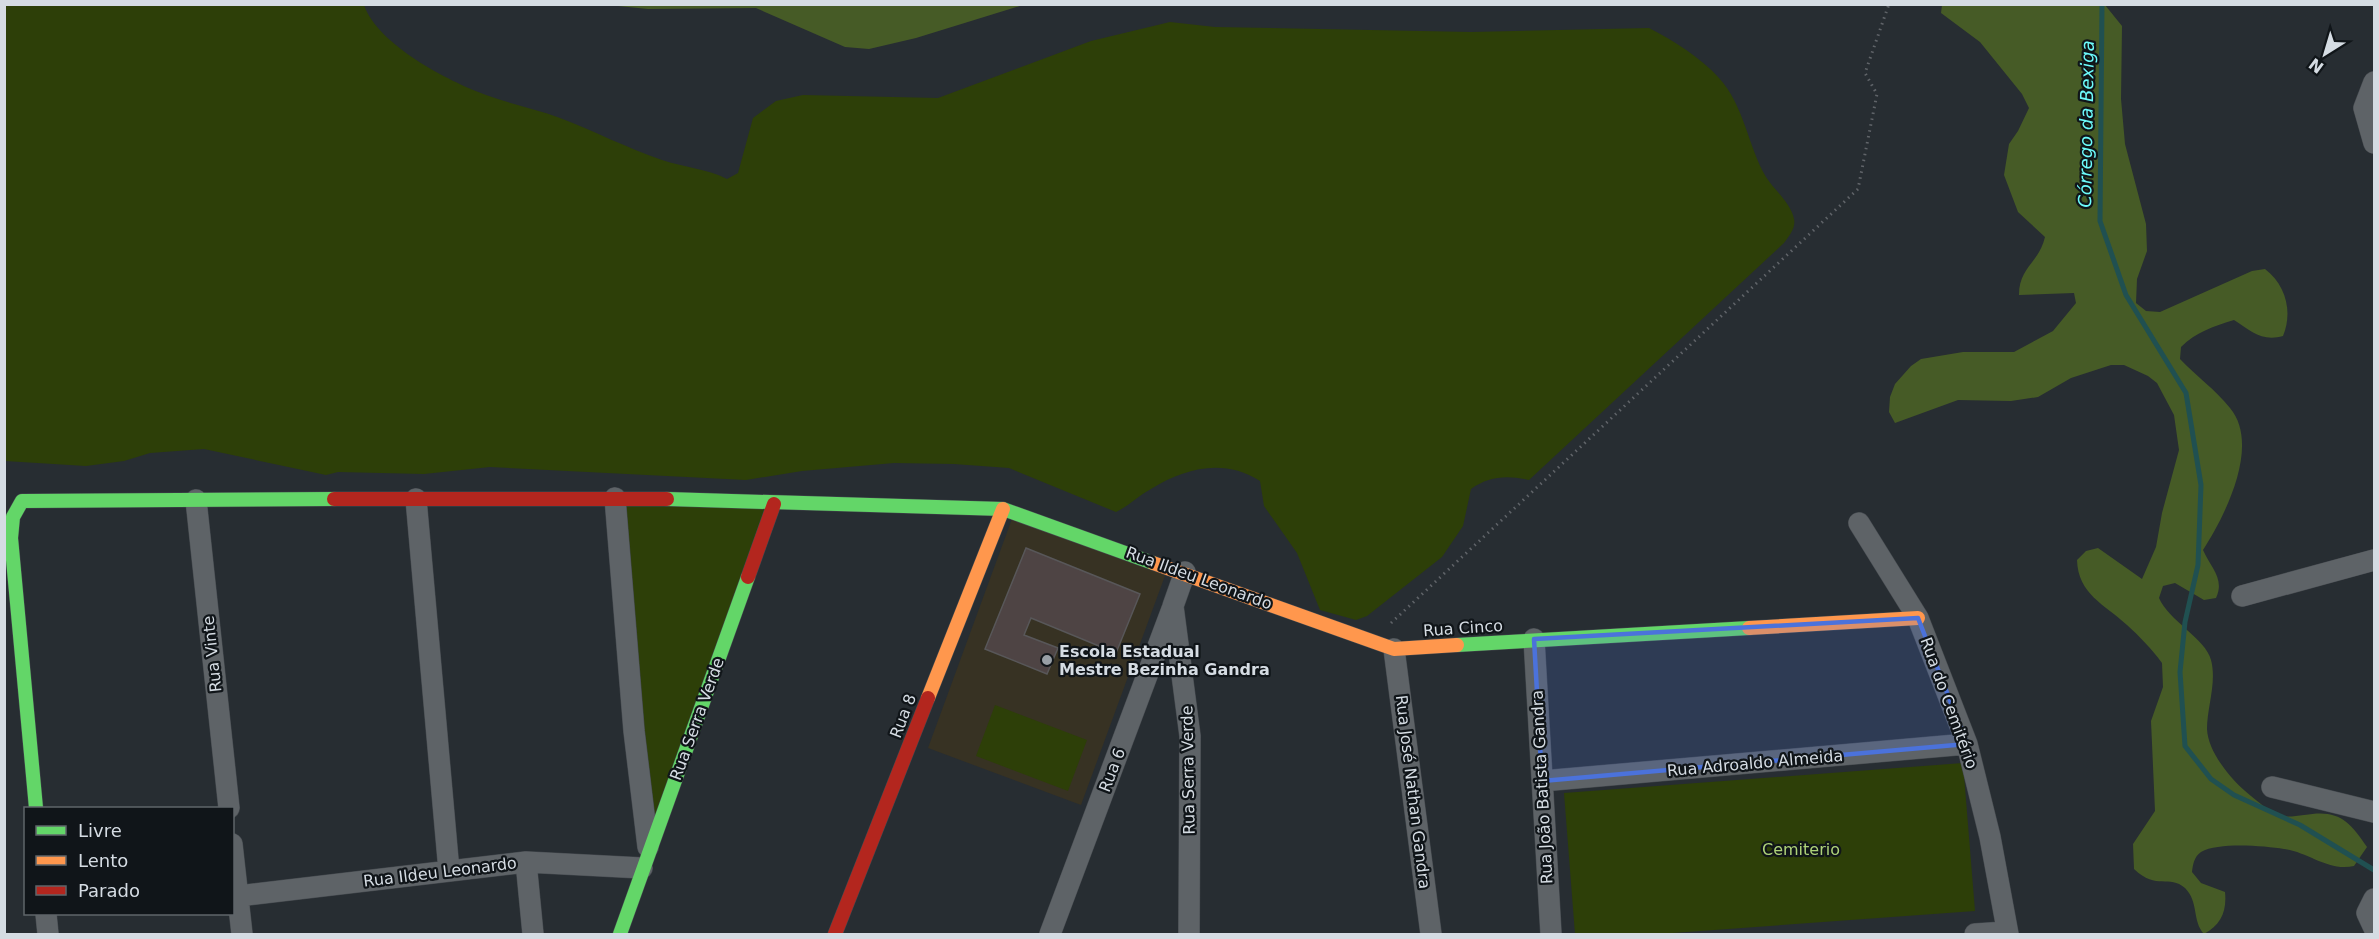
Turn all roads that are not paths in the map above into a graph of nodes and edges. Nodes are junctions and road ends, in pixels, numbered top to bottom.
1 (2374, 82) edge
2 (2374, 143) edge
3 (615, 498) junction
4 (416, 499) junction
5 (196, 500) junction
6 (774, 504) junction
7 (1003, 509) junction
8 (1859, 523) dead end
9 (2374, 560) edge
10 (1185, 572) junction
11 (2242, 596) dead end
12 (1173, 606) junction
13 (1918, 618) junction
14 (1534, 639) junction
15 (1394, 649) junction
16 (1967, 744) junction
17 (1542, 782) junction
18 (2272, 787) dead end
19 (36, 807) edge
20 (229, 807) edge
21 (2374, 812) edge
22 (645, 860) junction
23 (234, 861) edge
24 (526, 862) junction
25 (450, 871) junction
26 (238, 896) junction
27 (2374, 899) edge
28 (46, 915) edge
29 (2374, 928) edge
30 (2007, 933) edge
31 (48, 934) edge
32 (242, 934) edge
33 (533, 934) edge
34 (620, 934) edge
35 (835, 934) edge
36 (1050, 934) edge
37 (1189, 934) edge
38 (1431, 934) edge
39 (1551, 934) edge
40 (1975, 934) edge
41 (2369, 934) edge

1 - 2 street
3 - 4 street, Rua Ildeu Leonardo
3 - 6 street, Rua Ildeu Leonardo
3 - 22 street
4 - 5 street, Rua Ildeu Leonardo
4 - 25 street
5 - 19 street, Rua Ildeu Leonardo
5 - 20 street, Rua Vinte
6 - 7 street, Rua Ildeu Leonardo
6 - 22 street, Rua Serra Verde
7 - 10 street, Rua Ildeu Leonardo
7 - 35 street, Rua 8
8 - 13 street, Rua do Cemitério
9 - 11 street
10 - 12 street, Rua Serra Verde
10 - 15 street, Rua Ildeu Leonardo
12 - 36 street, Rua 6
12 - 37 street, Rua Serra Verde
13 - 14 street, Rua Cinco
13 - 16 street, Rua do Cemitério
14 - 15 street, Rua Cinco
14 - 17 street, Rua João Batista Gandra
15 - 38 street, Rua José Nathan Gandra
16 - 17 street, Rua Adroaldo Almeida
16 - 30 street, Rua do Cemitério
17 - 39 street, Rua João Batista Gandra
18 - 21 street
22 - 24 street, Rua Ildeu Leonardo
22 - 34 street, Rua Serra Verde
23 - 26 street
24 - 25 street, Rua Ildeu Leonardo
24 - 33 street
25 - 26 street, Rua Ildeu Leonardo
26 - 32 street
27 - 29 street
28 - 31 street
29 - 41 street
30 - 40 street

